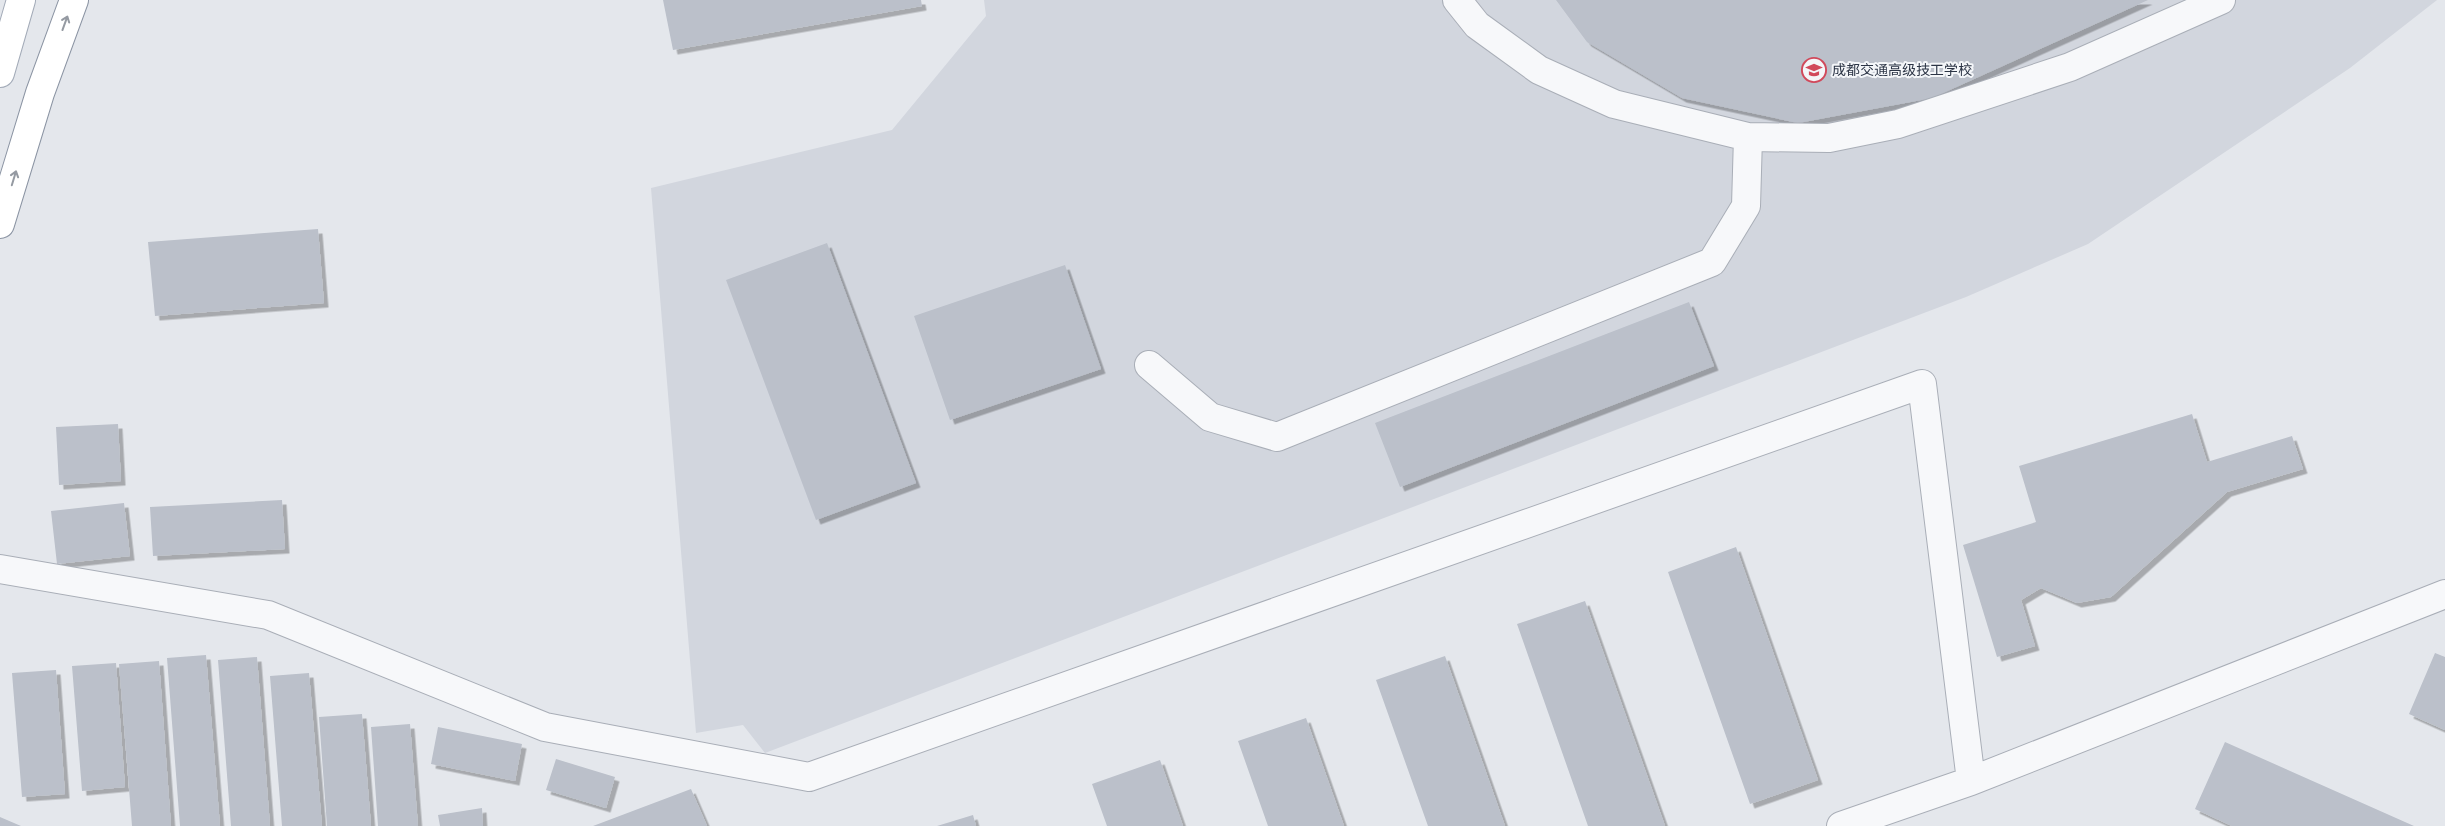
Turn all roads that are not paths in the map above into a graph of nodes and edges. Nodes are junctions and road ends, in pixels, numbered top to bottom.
1 (21, 0) edge
2 (74, 0) edge
3 (1457, 0) edge
4 (2221, 0) edge
5 (0, 73) edge
6 (1748, 137) junction
7 (0, 224) edge
8 (1149, 365) dead end
9 (0, 569) edge
10 (2445, 594) edge
11 (1971, 781) junction
12 (1841, 826) edge

1 - 5 main road
7 -> 2 main road
3 - 6 street
4 - 6 street
6 - 8 street
9 - 11 street
10 - 11 street
11 - 12 street

